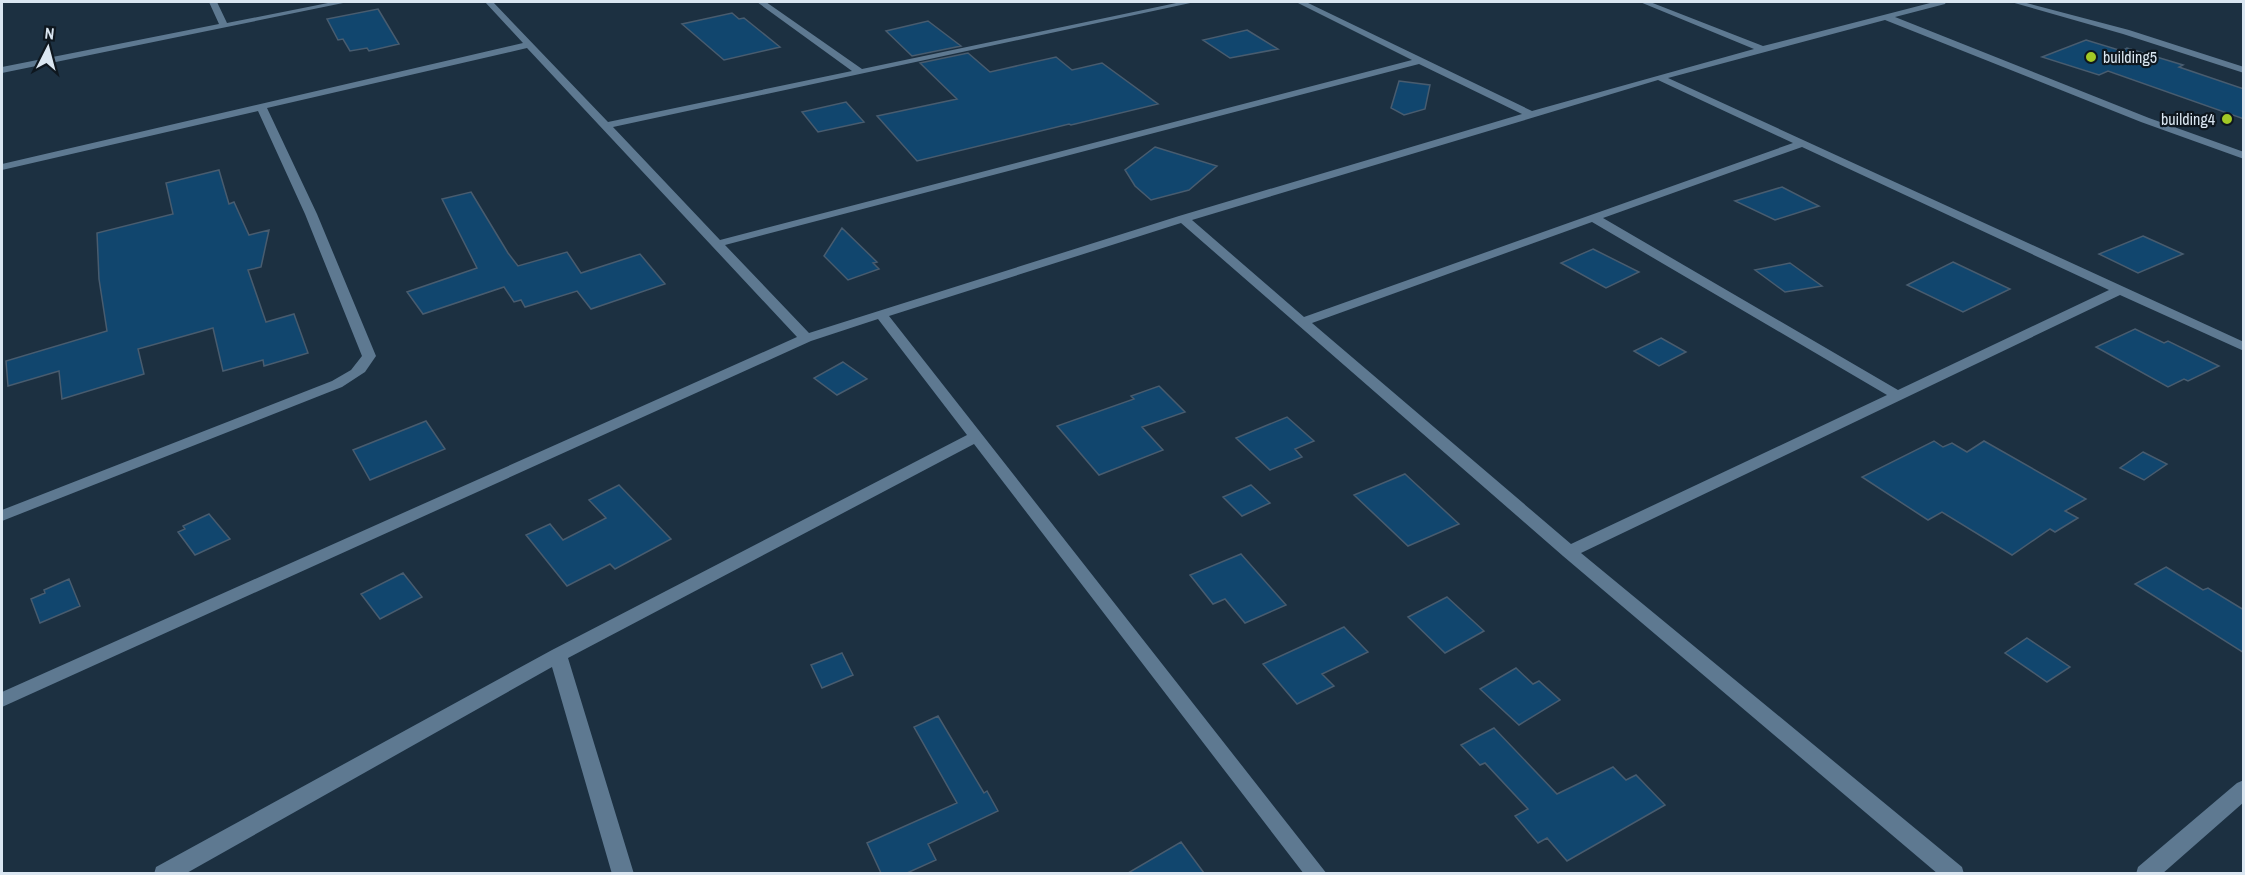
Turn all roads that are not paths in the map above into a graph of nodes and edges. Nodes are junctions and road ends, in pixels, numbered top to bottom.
1 (213, 2) edge
2 (344, 2) edge
3 (489, 2) edge
4 (761, 2) edge
5 (1191, 2) edge
6 (1300, 2) edge
7 (1644, 2) edge
8 (1942, 2) edge
9 (2014, 2) edge
10 (1886, 17) junction
11 (224, 25) junction
12 (527, 45) junction
13 (1764, 50) junction
14 (1420, 61) junction
15 (2, 70) edge
16 (2244, 70) edge
17 (859, 71) junction
18 (1659, 77) junction
19 (262, 108) junction
20 (1531, 115) junction
21 (604, 126) junction
22 (1802, 143) junction
23 (2244, 156) edge
24 (2, 168) edge
25 (1594, 218) junction
26 (1183, 219) junction
27 (717, 244) junction
28 (2119, 290) junction
29 (880, 313) junction
30 (1302, 322) junction
31 (806, 338) junction
32 (2244, 347) edge
33 (1897, 395) junction
34 (977, 436) junction
35 (2, 516) edge
36 (1569, 552) junction
37 (558, 655) junction
38 (2, 700) edge
39 (2244, 789) edge
40 (164, 873) edge
41 (623, 873) edge
42 (1317, 873) edge
43 (1954, 873) edge
44 (2146, 873) edge

1 - 11 street
2 - 11 street
3 - 12 street
4 - 17 street
5 - 17 street
6 - 14 street
7 - 13 street
8 - 10 street
9 - 16 street
10 - 13 street
10 - 23 street
11 - 15 street
12 - 19 street
12 - 21 street
13 - 18 street
14 - 20 street
14 - 27 street
17 - 21 street
18 - 20 street
18 - 22 street
19 - 24 street
19 - 35 street
20 - 26 street
21 - 27 street
22 - 25 street
22 - 28 street
25 - 30 street
25 - 33 street
26 - 29 street
26 - 30 street
27 - 31 street
28 - 32 street
28 - 33 street
29 - 31 street
29 - 34 street
30 - 36 street
31 - 38 street
33 - 36 street
34 - 37 street
34 - 42 street
36 - 43 street
37 - 40 street
37 - 41 street
39 - 44 street

